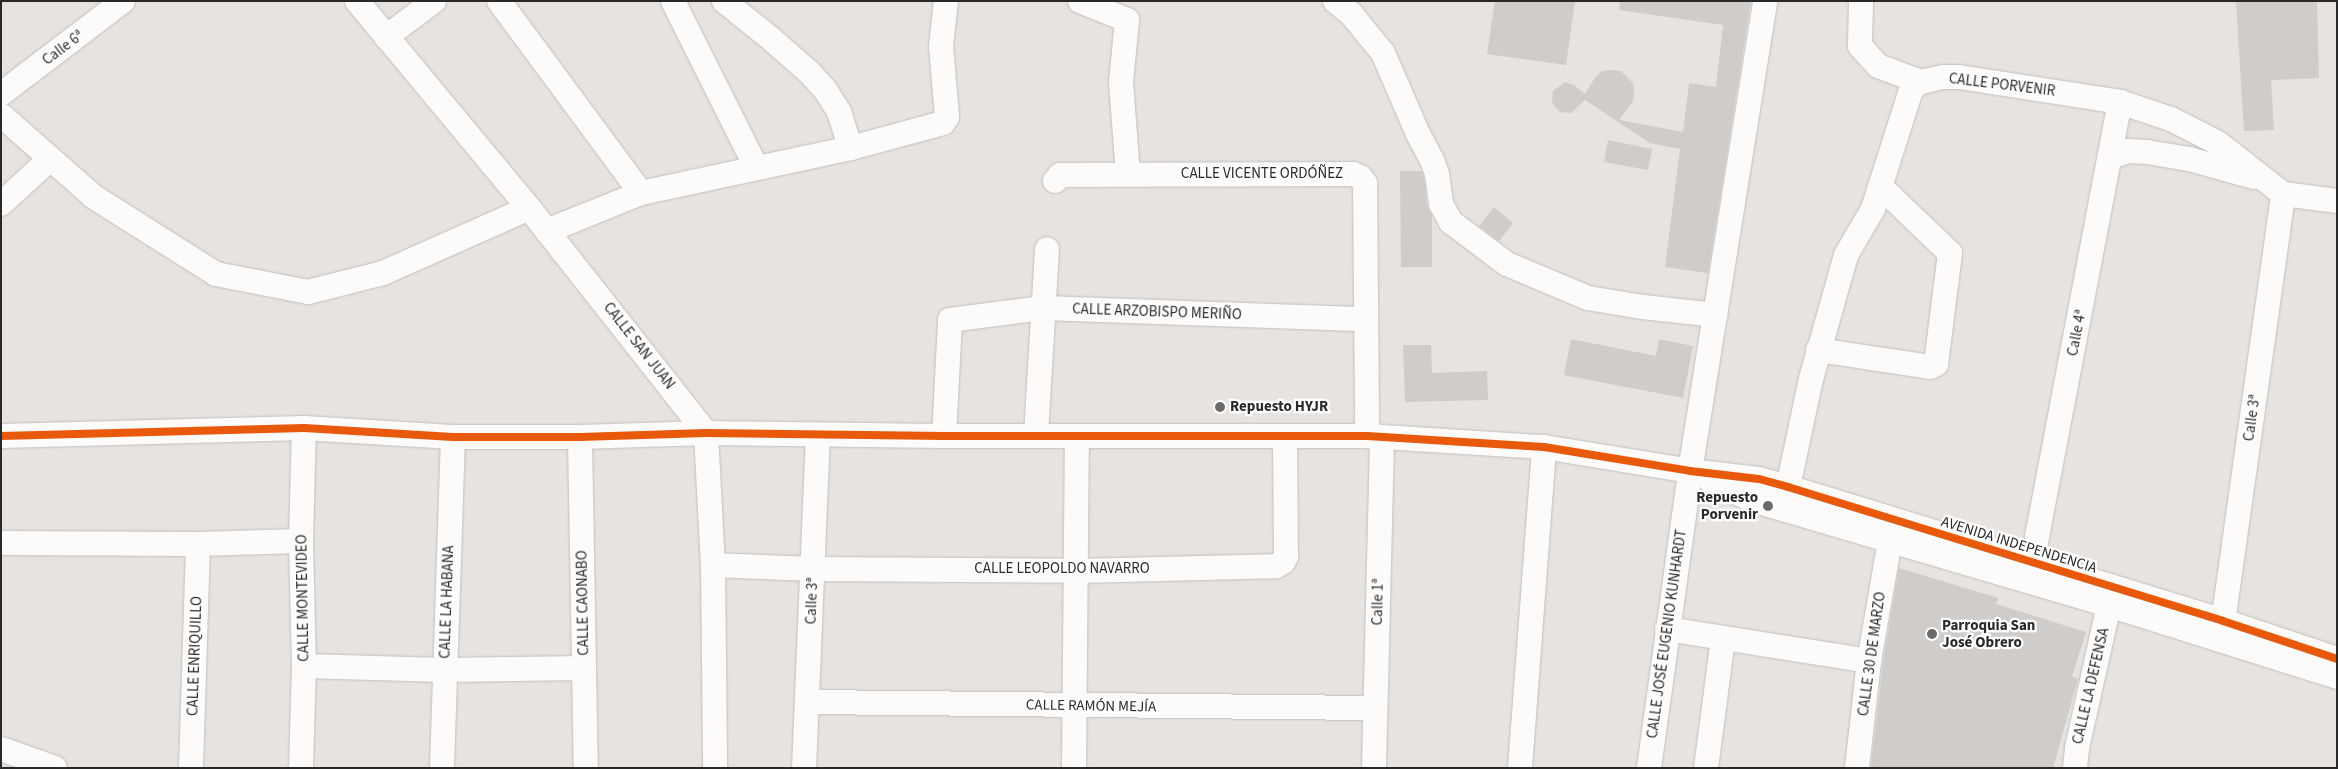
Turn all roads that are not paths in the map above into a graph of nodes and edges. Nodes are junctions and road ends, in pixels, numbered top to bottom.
1 (123, 1) edge
2 (357, 1) edge
3 (434, 1) edge
4 (499, 1) edge
5 (673, 1) edge
6 (724, 1) edge
7 (946, 1) edge
8 (1080, 1) edge
9 (1335, 1) edge
10 (1764, 1) edge
11 (1861, 1) edge
12 (386, 37) junction
13 (1921, 82) junction
14 (1, 94) edge
15 (2120, 102) junction
16 (1, 115) edge
17 (851, 148) junction
18 (2110, 157) junction
19 (50, 158) junction
20 (756, 167) junction
21 (1128, 175) junction
22 (1055, 181) dead end
23 (1881, 186) junction
24 (2274, 187) junction
25 (641, 193) junction
26 (2337, 201) edge
27 (1, 204) edge
28 (529, 208) junction
29 (547, 231) junction
30 (1046, 249) dead end
31 (1043, 308) junction
32 (1716, 315) junction
33 (1365, 319) junction
34 (1818, 350) junction
35 (304, 428) junction
36 (706, 433) junction
37 (818, 435) junction
38 (1036, 435) junction
39 (1, 436) edge
40 (944, 436) junction
41 (1077, 436) junction
42 (1285, 436) junction
43 (1374, 436) junction
44 (453, 437) junction
45 (580, 437) junction
46 (1544, 447) junction
47 (1690, 471) junction
48 (1788, 487) junction
49 (301, 541) junction
50 (1890, 541) junction
51 (1, 543) edge
52 (198, 544) junction
53 (2032, 563) junction
54 (713, 565) junction
55 (813, 568) junction
56 (1077, 571) junction
57 (2110, 605) junction
58 (1667, 629) junction
59 (2222, 631) junction
60 (1723, 638) junction
61 (2337, 659) edge
62 (1869, 662) junction
63 (304, 666) junction
64 (584, 668) junction
65 (444, 670) junction
66 (2337, 676) edge
67 (808, 702) junction
68 (1074, 706) junction
69 (1375, 708) junction
70 (1, 749) edge
71 (55, 768) edge
72 (191, 768) edge
73 (301, 768) edge
74 (442, 768) edge
75 (586, 768) edge
76 (715, 768) edge
77 (804, 768) edge
78 (1074, 768) edge
79 (1374, 768) edge
80 (1520, 768) edge
81 (1649, 768) edge
82 (1706, 768) edge
83 (1857, 768) edge
84 (2075, 768) edge

1 - 14 street, Calle 6ª
2 - 12 street, CALLE SAN JUAN
3 - 12 street
4 - 25 street
5 - 20 street
6 - 17 street
7 - 17 street
8 - 21 street
9 - 32 street
10 - 32 street, CALLE JOSÉ EUGENIO KUNHARDT
11 - 13 street
12 - 28 street, CALLE SAN JUAN
13 - 15 street, CALLE PORVENIR
13 - 23 street
15 - 18 street, Calle 4ª
15 - 24 street, CALLE PORVENIR
16 - 19 street
17 - 20 street
18 - 24 street
18 - 53 street, Calle 4ª
19 - 27 street
19 - 28 street
20 - 25 street
21 - 22 street, CALLE VICENTE ORDÓÑEZ
21 - 33 street, CALLE VICENTE ORDÓÑEZ
23 - 34 street
23 - 34 street
24 - 26 street
24 - 59 street, Calle 3ª
25 - 29 street
28 - 29 street, CALLE SAN JUAN
29 - 36 street, CALLE SAN JUAN
30 - 31 street
31 - 33 street, CALLE ARZOBISPO MERIÑO
31 - 38 street
31 - 40 street, CALLE ARZOBISPO MERIÑO
32 - 47 street, CALLE JOSÉ EUGENIO KUNHARDT
33 - 43 street, CALLE VICENTE ORDÓÑEZ
34 - 48 street
35 - 39 street
35 - 44 street
35 - 49 street, CALLE MONTEVIDEO
36 - 37 street
36 - 45 street
36 - 54 street
37 - 40 street
37 - 55 street, Calle 3ª
38 - 40 street
38 - 41 street
41 - 42 street
41 - 56 street
42 - 43 street
42 - 56 street, CALLE LEOPOLDO NAVARRO
43 - 46 street
43 - 69 street, Calle 1ª
44 - 45 street
44 - 65 street, CALLE LA HABANA
45 - 64 street, CALLE CAONABO
46 - 47 street
46 - 80 street
47 - 48 street, AVENIDA INDEPENDENCIA
47 - 50 street, AVENIDA INDEPENDENCIA
47 - 58 street, CALLE JOSÉ EUGENIO KUNHARDT
48 - 53 street, AVENIDA INDEPENDENCIA
49 - 52 street
49 - 63 street, CALLE MONTEVIDEO
50 - 57 street, AVENIDA INDEPENDENCIA
50 - 62 street, CALLE 30 DE MARZO
51 - 52 street
52 - 72 street, CALLE ENRIQUILLO
53 - 59 street, AVENIDA INDEPENDENCIA
54 - 55 street, CALLE LEOPOLDO NAVARRO
54 - 76 street
55 - 56 street, CALLE LEOPOLDO NAVARRO
55 - 67 street, Calle 3ª
56 - 68 street
57 - 59 street, AVENIDA INDEPENDENCIA
57 - 84 street, CALLE LA DEFENSA
58 - 60 street
58 - 81 street, CALLE JOSÉ EUGENIO KUNHARDT
59 - 61 street, AVENIDA INDEPENDENCIA
59 - 66 street, AVENIDA INDEPENDENCIA
60 - 62 street
60 - 82 street
62 - 83 street, CALLE 30 DE MARZO
63 - 65 street
63 - 73 street, CALLE MONTEVIDEO
64 - 65 street
64 - 75 street, CALLE CAONABO
65 - 74 street, CALLE LA HABANA
67 - 68 street, CALLE RAMÓN MEJÍA
67 - 77 street, Calle 3ª
68 - 69 street, CALLE RAMÓN MEJÍA
68 - 78 street
69 - 79 street, Calle 1ª
70 - 71 street

